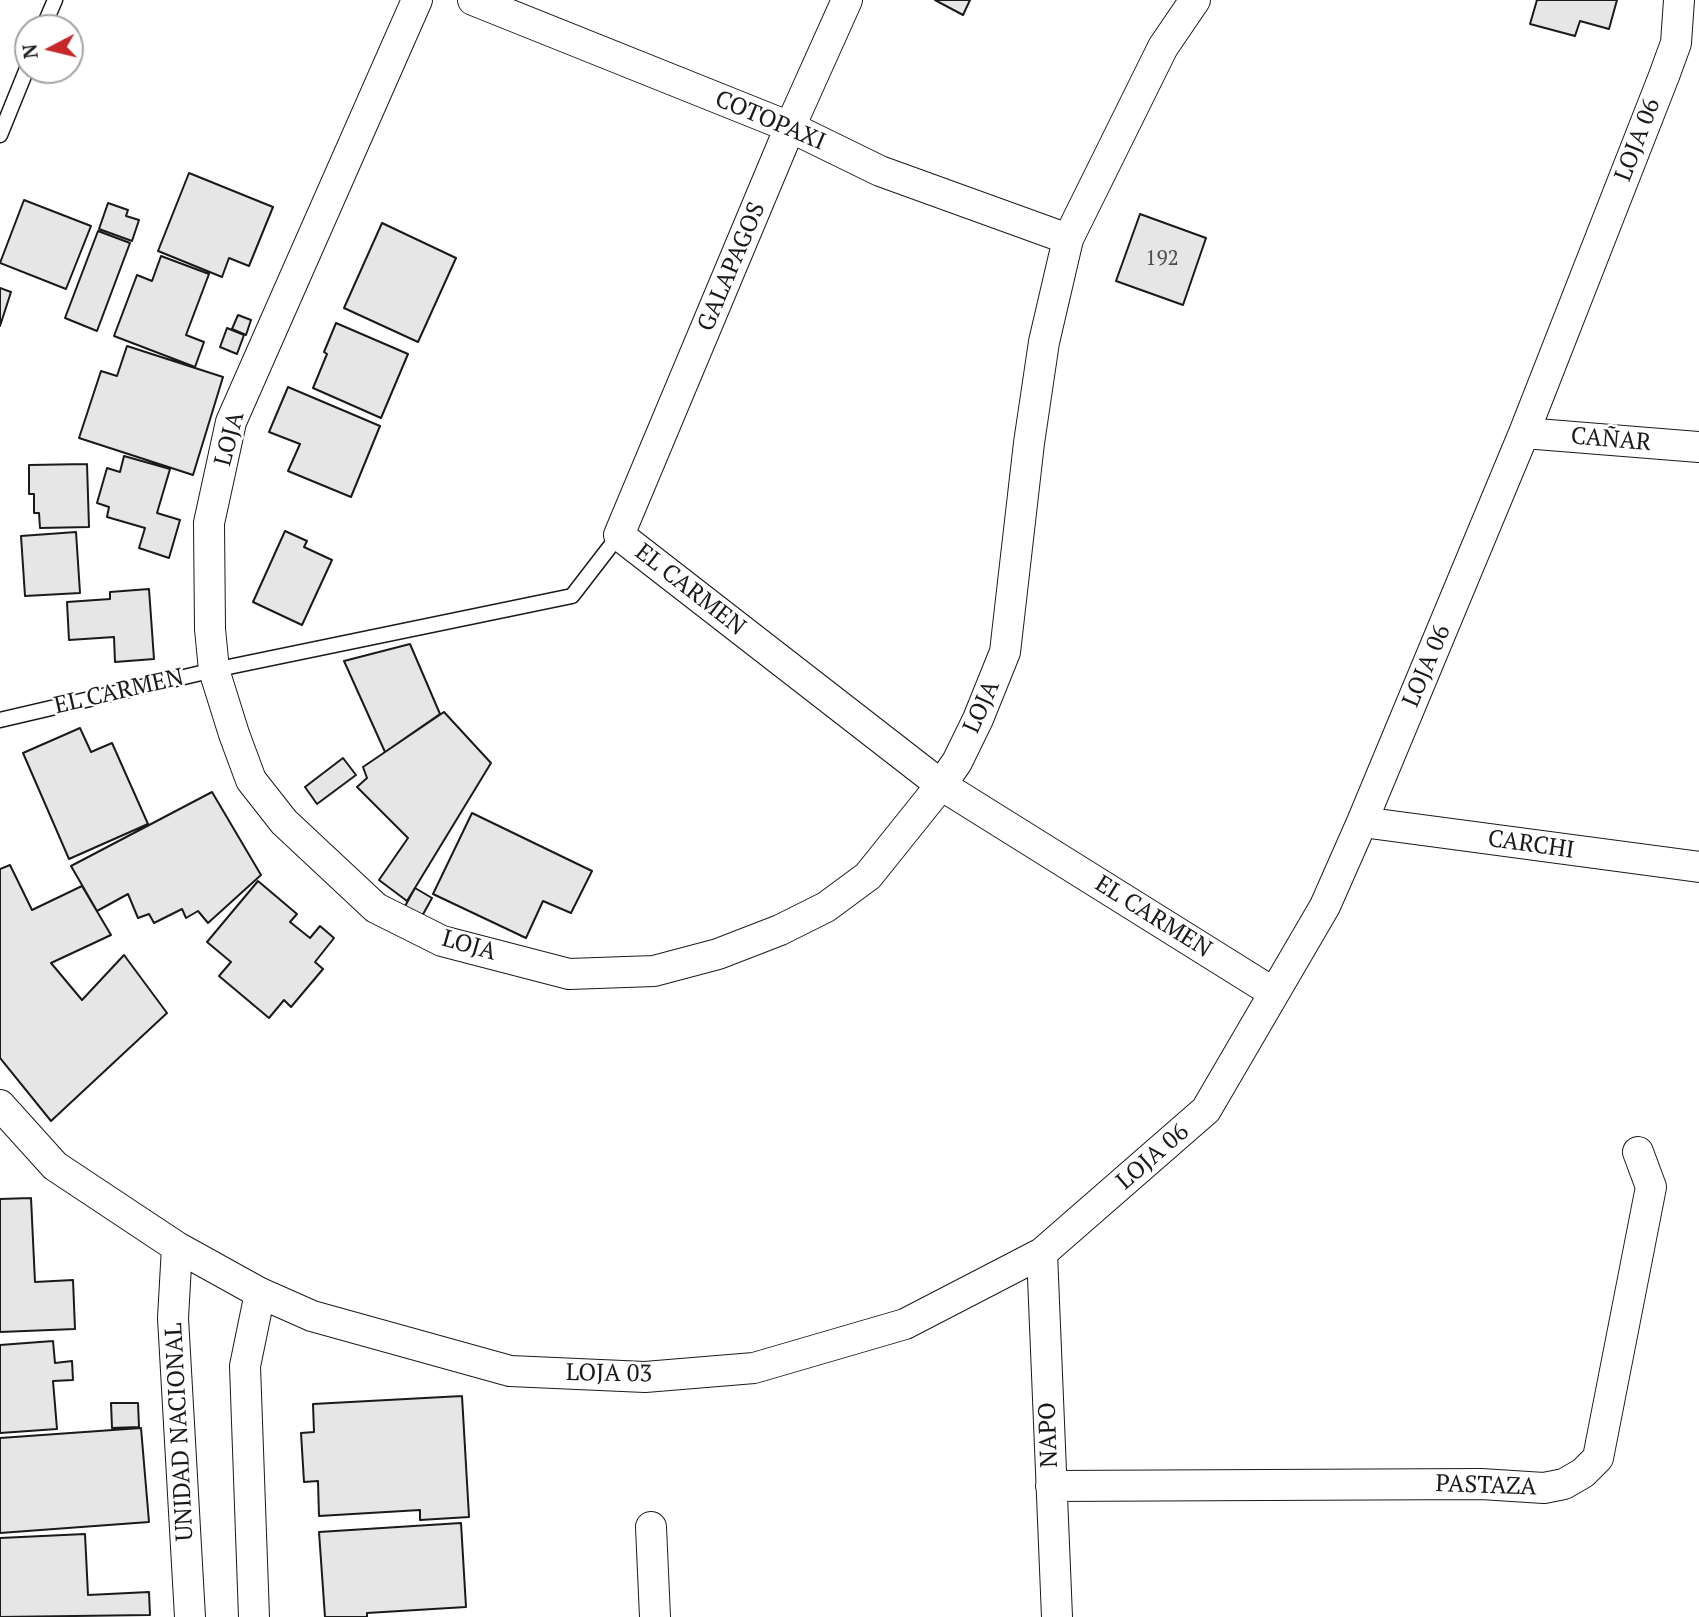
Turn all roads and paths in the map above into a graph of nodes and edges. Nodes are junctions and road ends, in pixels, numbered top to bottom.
1 (417, 0) edge
2 (473, 0) edge
3 (847, 0) edge
4 (1195, 0) edge
5 (1679, 0) edge
6 (1688, 43) edge
7 (21, 84) edge
8 (790, 127) junction
9 (0, 135) edge
10 (1068, 239) junction
11 (1524, 433) junction
12 (1699, 447) edge
13 (619, 535) junction
14 (214, 670) junction
15 (0, 720) edge
16 (942, 785) junction
17 (1362, 822) junction
18 (1699, 867) edge
19 (1274, 993) junction
20 (0, 1105) edge
21 (1638, 1152) dead end
22 (177, 1247) junction
23 (1042, 1253) junction
24 (260, 1293) junction
25 (1051, 1486) junction
26 (651, 1527) dead end
27 (190, 1617) edge
28 (254, 1617) edge
29 (655, 1617) edge
30 (1057, 1617) edge

1 - 14 street, LOJA
2 - 8 street, COTOPAXI
3 - 8 street, GALAPAGOS
4 - 10 street
5 - 6 street, LOJA 06
6 - 11 street, LOJA 06
7 - 9 lane
8 - 10 street, COTOPAXI
8 - 13 street, GALAPAGOS
10 - 16 street, LOJA
11 - 12 street, CAÑAR
11 - 17 street, LOJA 06
13 - 14 lane, EL CARMEN
13 - 16 street, EL CARMEN
14 - 15 lane, EL CARMEN
14 - 16 street, LOJA
16 - 19 street, EL CARMEN
17 - 18 street, CARCHI
17 - 19 street, LOJA 06
19 - 23 street, LOJA 06
20 - 22 street
21 - 25 street, PASTAZA
22 - 24 street, LOJA 03
22 - 27 street, UNIDAD NACIONAL
23 - 24 street, LOJA 03
23 - 25 street, NAPO
24 - 28 street
25 - 30 street, NAPO
26 - 29 street

